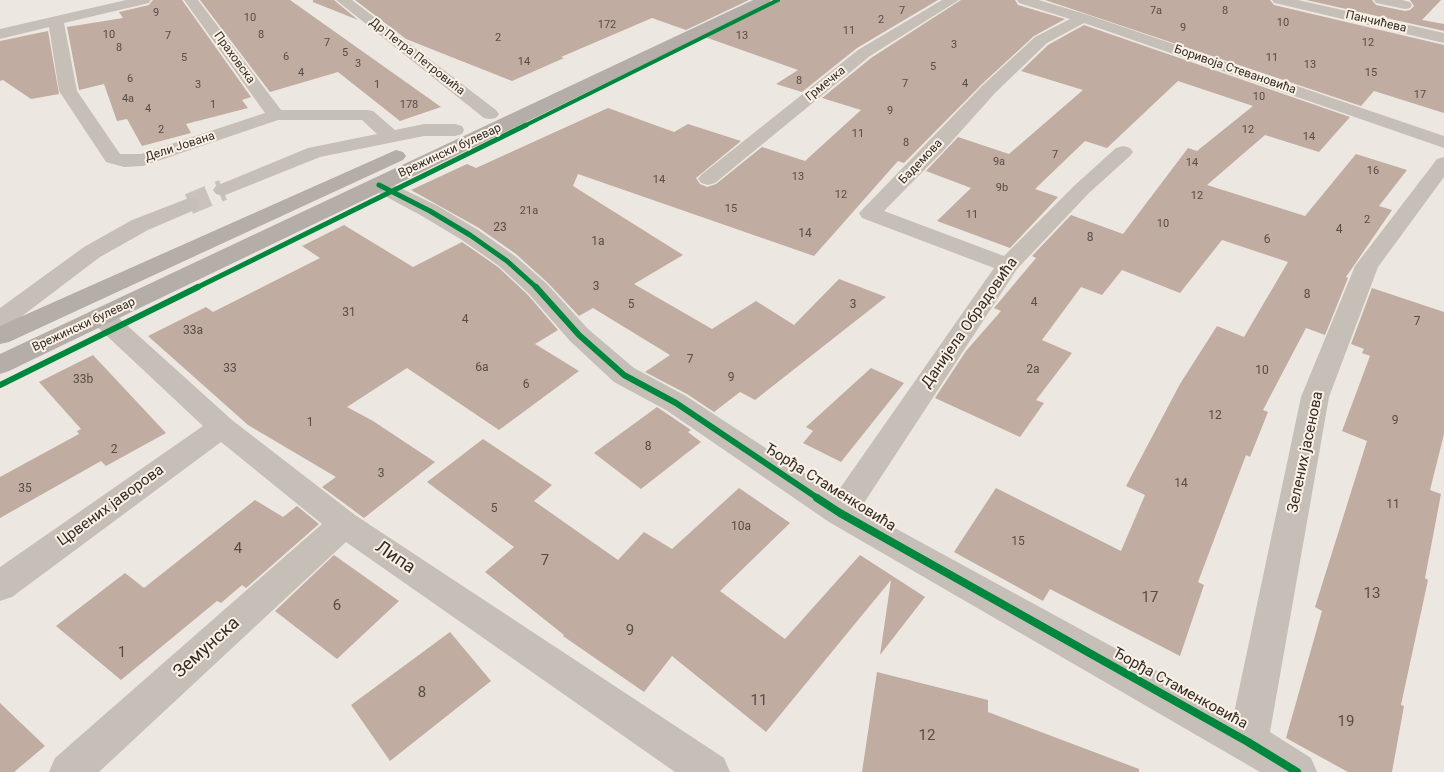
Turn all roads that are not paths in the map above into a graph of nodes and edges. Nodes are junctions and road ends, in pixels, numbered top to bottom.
1 (144, 0) edge
2 (192, 0) edge
3 (343, 0) edge
4 (734, 0) edge
5 (764, 0) edge
6 (952, 0) edge
7 (1024, 0) edge
8 (1279, 0) edge
9 (1381, 0) edge
10 (86, 6) edge
11 (1405, 6) dead end
12 (1083, 18) junction
13 (56, 21) junction
14 (0, 34) edge
15 (1444, 38) edge
16 (490, 114) junction
17 (276, 115) junction
18 (455, 130) junction
19 (390, 136) junction
20 (1444, 142) edge
21 (1122, 152) dead end
22 (1444, 163) edge
23 (708, 179) dead end
24 (379, 185) junction
25 (223, 190) tunnel mouth
26 (189, 204) tunnel mouth
27 (1008, 265) junction
28 (101, 316) junction
29 (0, 320) edge
30 (0, 336) edge
31 (0, 365) edge
32 (222, 427) junction
33 (840, 513) junction
34 (344, 524) junction
35 (0, 586) edge
36 (1248, 742) junction
37 (69, 772) edge
38 (710, 772) edge
39 (1297, 772) edge

1 - 10 street
2 - 17 street, Праховска
3 - 16 street, Др Петра Петровића
4 - 16 main road, Врежински булевар
5 - 24 main road, Врежински булевар
6 - 23 street, Грмечка
7 - 12 street, Боривоја Стевановића
8 - 15 street, Панчићева
9 - 11 street
10 - 13 street
12 - 20 street, Боривоја Стевановића
12 - 27 street, Бадемова
13 - 14 street
13 - 17 street, Дели Јована
16 - 18 main road, Врежински булевар
17 - 19 street
18 - 19 street
18 - 30 main road, Врежински булевар
19 - 25 street
21 - 27 street, Данијела Обрадовића
22 - 36 street, Зелених јасенова
24 - 28 main road, Врежински булевар
24 - 33 street, Ђорђа Стаменковића
26 - 29 street
27 - 33 street, Данијела Обрадовића
28 - 31 main road, Врежински булевар
28 - 32 street, Липа
32 - 34 street, Липа
32 - 35 street, Црвених јаворова
33 - 36 street, Ђорђа Стаменковића
34 - 37 street, Земунска
34 - 38 street, Липа
36 - 39 street, Ђорђа Стаменковића

